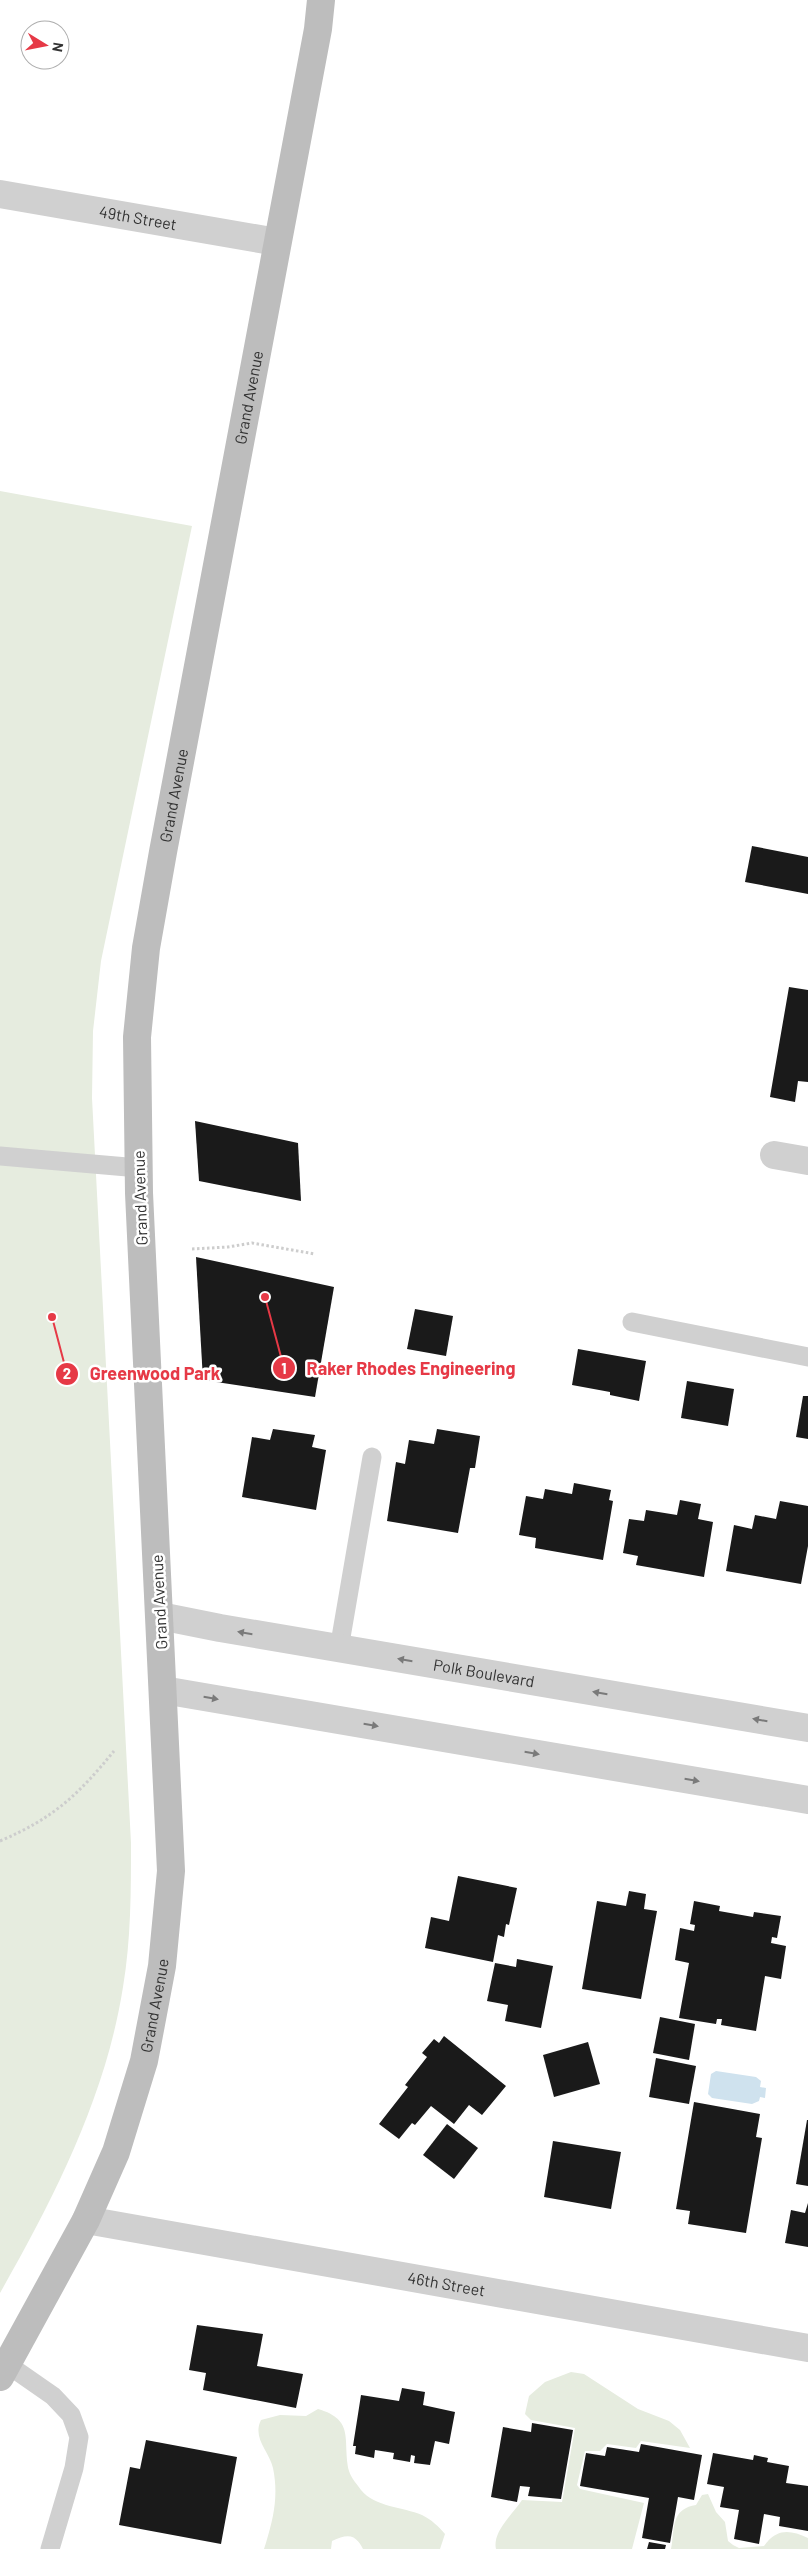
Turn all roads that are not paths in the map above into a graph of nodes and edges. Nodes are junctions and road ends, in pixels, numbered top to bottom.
1 (321, 0) edge
2 (0, 194) edge
3 (277, 242) junction
4 (774, 1155) dead end
5 (0, 1156) edge
6 (808, 1161) edge
7 (139, 1168) junction
8 (632, 1322) dead end
9 (808, 1357) edge
10 (372, 1457) dead end
11 (160, 1616) junction
12 (339, 1649) junction
13 (163, 1690) junction
14 (808, 1728) edge
15 (808, 1800) edge
16 (86, 2220) junction
17 (808, 2348) edge
18 (4, 2371) edge
19 (50, 2549) edge

1 - 3 main road, Grand Avenue
2 - 3 street, 49th Street
3 - 7 main road, Grand Avenue
4 - 6 street
5 - 7 lane
7 - 11 main road, Grand Avenue
8 - 9 lane
10 - 12 lane
12 -> 11 street, Polk Boulevard
11 - 13 main road, Grand Avenue
14 -> 12 street, Polk Boulevard
13 -> 15 street
13 - 16 main road, Grand Avenue
16 - 17 street, 46th Street
16 - 18 main road, Grand Avenue
18 - 19 lane

